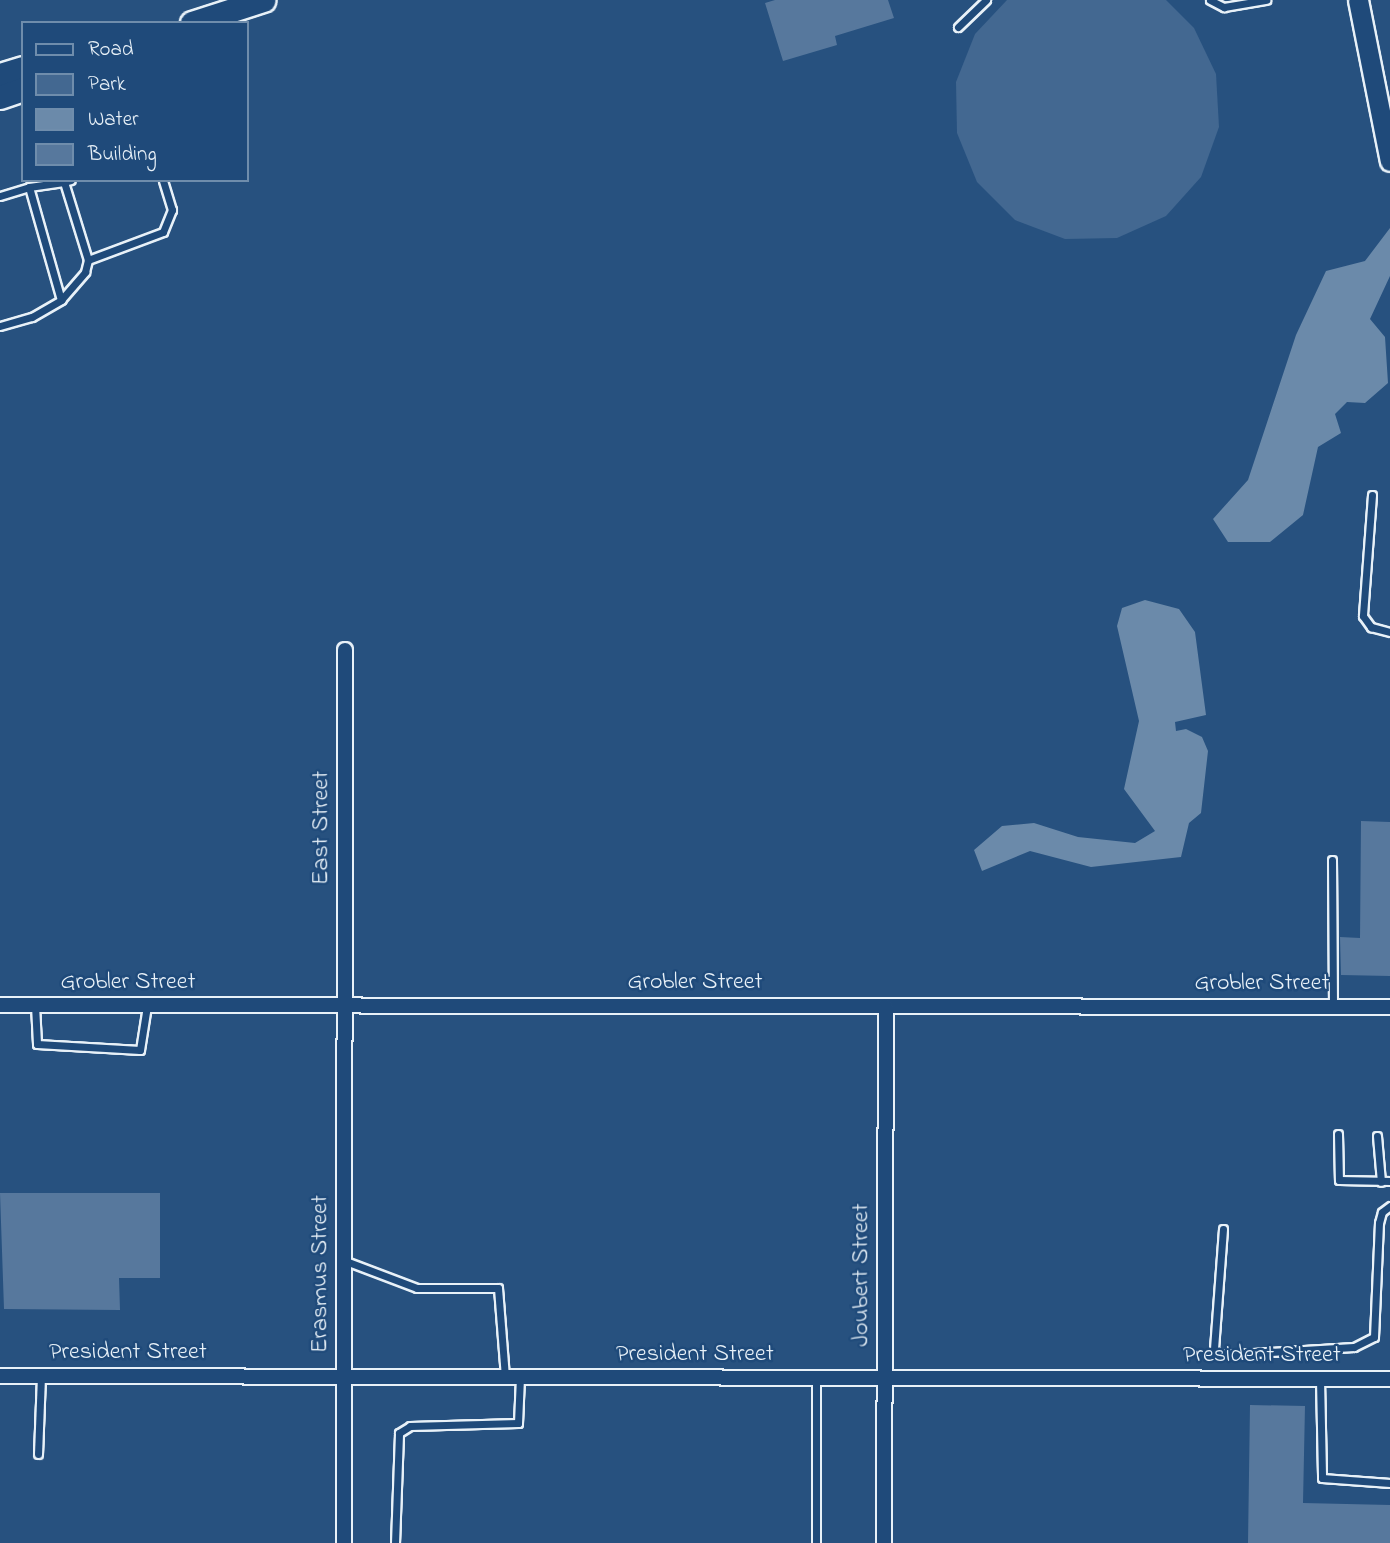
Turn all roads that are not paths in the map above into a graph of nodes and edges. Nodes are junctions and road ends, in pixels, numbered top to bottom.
1 (263, 0) edge
2 (986, 0) edge
3 (1210, 0) edge
4 (1266, 0) edge
5 (1358, 0) edge
6 (198, 21) edge
7 (958, 27) dead end
8 (21, 69) edge
9 (0, 75) edge
10 (21, 90) edge
11 (0, 97) edge
12 (1390, 160) edge
13 (61, 182) edge
14 (67, 182) edge
15 (164, 182) edge
16 (29, 187) junction
17 (0, 196) edge
18 (88, 260) junction
19 (61, 300) junction
20 (0, 326) edge
21 (1372, 495) dead end
22 (1390, 632) edge
23 (345, 650) dead end
24 (1332, 860) dead end
25 (0, 1005) edge
26 (35, 1005) junction
27 (147, 1006) junction
28 (344, 1006) junction
29 (886, 1006) junction
30 (1333, 1007) junction
31 (1390, 1007) edge
32 (1338, 1134) dead end
33 (1377, 1136) dead end
34 (1390, 1181) edge
35 (1381, 1182) junction
36 (1390, 1206) edge
37 (1223, 1229) dead end
38 (343, 1260) junction
39 (0, 1376) edge
40 (41, 1376) junction
41 (343, 1376) junction
42 (513, 1377) junction
43 (816, 1378) junction
44 (1390, 1378) edge
45 (884, 1379) junction
46 (1320, 1379) junction
47 (38, 1454) dead end
48 (1390, 1483) edge
49 (344, 1543) edge
50 (395, 1543) edge
51 (816, 1543) edge
52 (884, 1543) edge

1 - 6 highway
2 - 7 lane
3 - 4 lane
5 - 12 main road
8 - 9 highway
10 - 11 highway
13 - 16 lane
14 - 18 lane
15 - 18 lane
16 - 17 lane
16 - 19 lane
18 - 19 lane
19 - 20 lane
21 - 22 lane
23 - 28 street, East Street
24 - 30 lane
25 - 26 street, Grobler Street
26 - 27 street, Grobler Street
26 - 27 lane
27 - 28 street, Grobler Street
28 - 29 street, Grobler Street
28 - 38 street, Erasmus Street
29 - 30 street, Grobler Street
29 - 45 street, Joubert Street
30 - 31 street, Grobler Street
32 - 35 lane
33 - 35 lane
34 - 35 lane
36 - 37 lane
38 - 41 street, Erasmus Street
38 - 42 lane
39 - 40 street, President Street
40 - 41 street, President Street
40 - 47 lane
41 - 42 street, President Street
41 - 49 street, Erasmus Street
42 - 43 street, President Street
42 - 50 lane
43 - 45 street, President Street
43 - 51 lane
44 - 46 street, President Street
45 - 46 street, President Street
45 - 52 street, Joubert Street
46 - 48 lane

